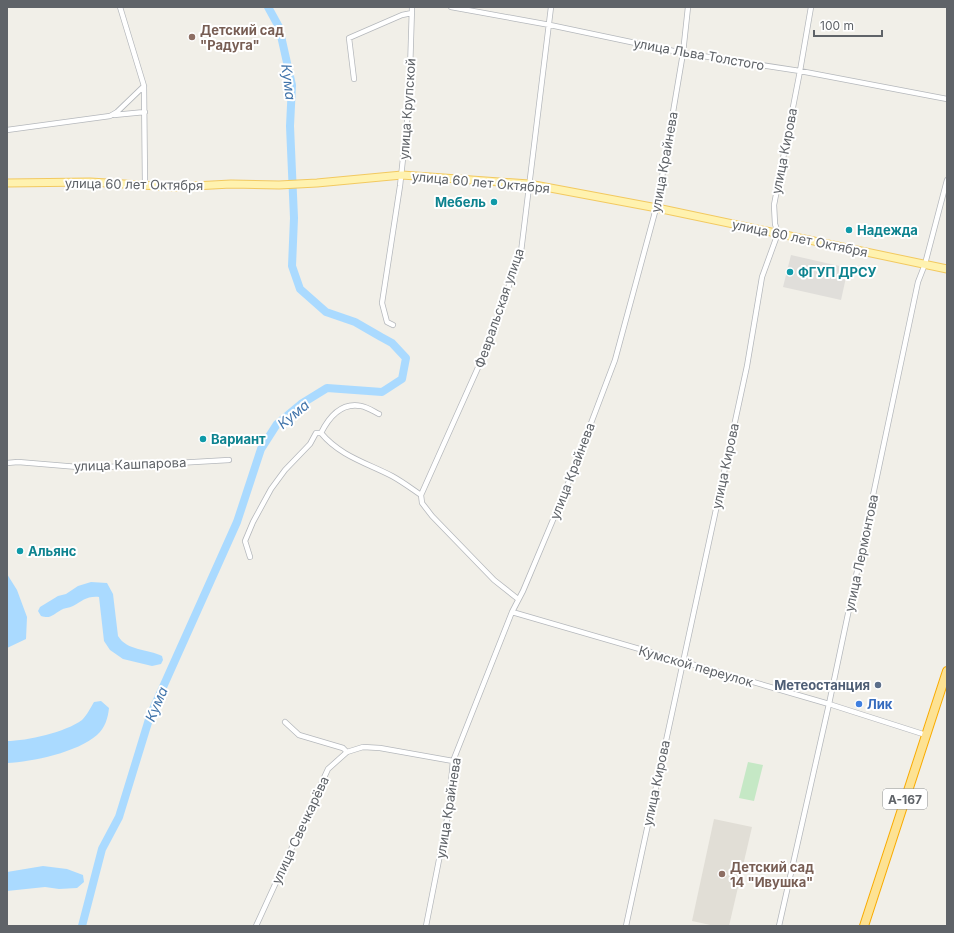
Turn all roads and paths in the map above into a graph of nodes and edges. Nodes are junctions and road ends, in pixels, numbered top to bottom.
1 (120, 7) edge
2 (412, 7) edge
3 (450, 7) edge
4 (551, 7) edge
5 (688, 7) edge
6 (811, 7) edge
7 (412, 13) junction
8 (550, 25) junction
9 (683, 53) junction
10 (800, 71) junction
11 (354, 79) dead end
12 (144, 86) junction
13 (947, 99) edge
14 (144, 112) junction
15 (110, 116) junction
16 (7, 130) edge
17 (402, 175) junction
18 (947, 180) edge
19 (7, 183) edge
20 (529, 184) junction
21 (145, 185) junction
22 (657, 208) junction
23 (778, 233) junction
24 (925, 264) junction
25 (947, 269) edge
26 (393, 325) dead end
27 (379, 414) dead end
28 (321, 433) junction
29 (229, 460) dead end
30 (7, 463) edge
31 (422, 495) junction
32 (250, 556) dead end
33 (518, 599) junction
34 (512, 612) junction
35 (682, 662) junction
36 (947, 672) edge
37 (829, 704) junction
38 (285, 722) dead end
39 (926, 734) junction
40 (347, 752) junction
41 (453, 761) junction
42 (256, 926) edge
43 (426, 926) edge
44 (626, 926) edge
45 (780, 926) edge
46 (864, 926) edge

1 - 12 street
2 - 7 street, улица Крупской
3 - 8 street, улица Льва Толстого
4 - 8 street, Февральская улица
5 - 9 street, улица Крайнева
6 - 10 street, улица Кирова
7 - 11 street
7 - 17 street, улица Крупской
8 - 9 street, улица Льва Толстого
8 - 20 street, Февральская улица
9 - 10 street, улица Льва Толстого
9 - 22 street, улица Крайнева
10 - 13 street, улица Льва Толстого
10 - 23 street, улица Кирова
12 - 14 street
12 - 15 street
14 - 15 street
14 - 21 street
15 - 16 street
17 - 20 main road, улица 60 лет Октября
17 - 21 main road, улица 60 лет Октября
17 - 26 street, улица Крупской
18 - 24 street, улица Лермонтова
19 - 21 main road, улица 60 лет Октября
20 - 22 main road, улица 60 лет Октября
20 - 31 street, Февральская улица
22 - 23 main road, улица 60 лет Октября
22 - 33 street, улица Крайнева
23 - 24 main road, улица 60 лет Октября
23 - 35 street, улица Кирова
24 - 25 main road, улица 60 лет Октября
24 - 37 street, улица Лермонтова
27 - 28 street
28 - 31 street
28 - 32 street
29 - 30 street, улица Кашпарова
31 - 33 street, Февральская улица
33 - 34 street, улица Крайнева
34 - 35 street, Кумской переулок
34 - 41 street, улица Крайнева
35 - 37 street, Кумской переулок
35 - 44 street, улица Кирова
36 - 39 highway, А-167
37 - 39 street, Кумской переулок
37 - 45 street, улица Лермонтова
38 - 40 street
39 - 46 highway, А-167
40 - 41 street, улица Свечкарёва
40 - 42 street, улица Свечкарёва
41 - 43 street, улица Крайнева

